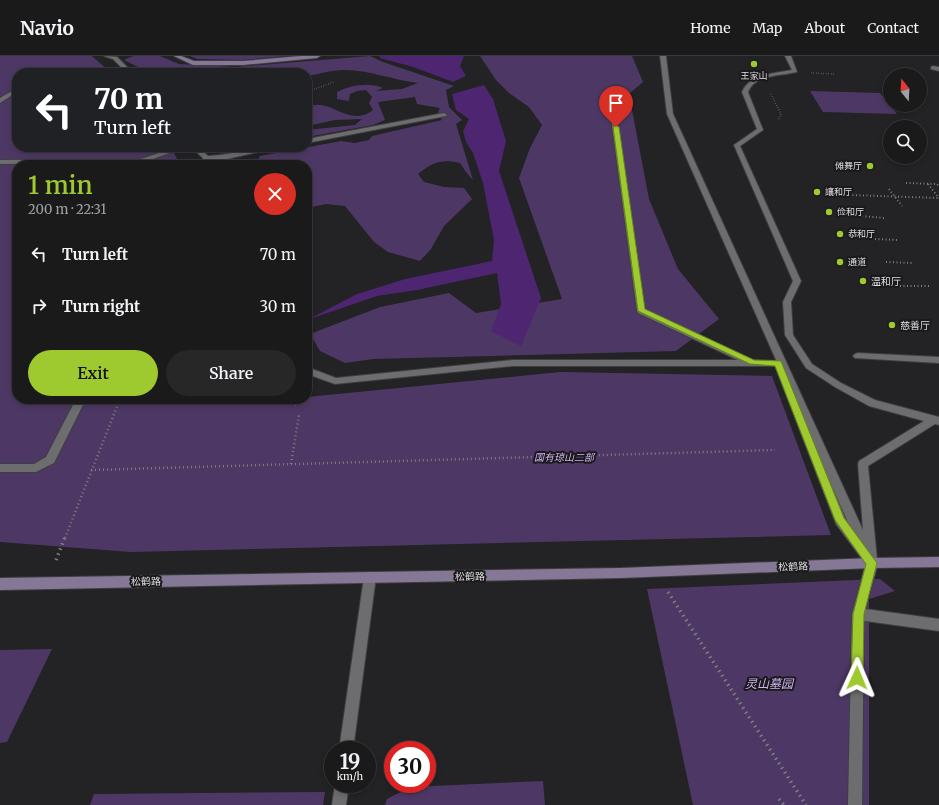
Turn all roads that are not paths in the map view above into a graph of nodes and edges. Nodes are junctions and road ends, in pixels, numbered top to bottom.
1 (107, 56) edge
2 (177, 56) edge
3 (317, 56) edge
4 (663, 56) edge
5 (788, 56) edge
6 (117, 57) edge
7 (126, 68) edge
8 (932, 68) dead end
9 (939, 69) edge
10 (12, 93) edge
11 (612, 96) dead end
12 (0, 101) edge
13 (444, 115) dead end
14 (312, 140) edge
15 (169, 152) edge
16 (252, 152) edge
17 (147, 160) edge
18 (214, 160) edge
19 (0, 162) edge
20 (12, 162) edge
21 (858, 356) dead end
22 (939, 360) edge
23 (752, 362) junction
24 (312, 372) edge
25 (78, 404) edge
26 (936, 420) edge
27 (0, 468) edge
28 (939, 562) edge
29 (872, 563) junction
30 (370, 577) junction
31 (0, 584) edge
32 (858, 614) junction
33 (939, 625) edge
34 (347, 741) edge
35 (341, 793) edge
36 (339, 805) edge
37 (855, 805) edge

1 - 6 street
2 - 3 street
4 - 29 street
5 - 26 street
6 - 7 street
8 - 9 street
10 - 12 street
11 - 23 street
13 - 14 street
15 - 17 street
16 - 18 street
19 - 20 street
21 - 22 street
23 - 24 street
23 - 29 street
25 - 27 street
26 - 29 street
28 - 29 street, 松鹤路
29 - 30 street, 松鹤路
29 - 32 street
30 - 31 street, 松鹤路
30 - 34 street
32 - 33 street
32 - 37 street
35 - 36 street

